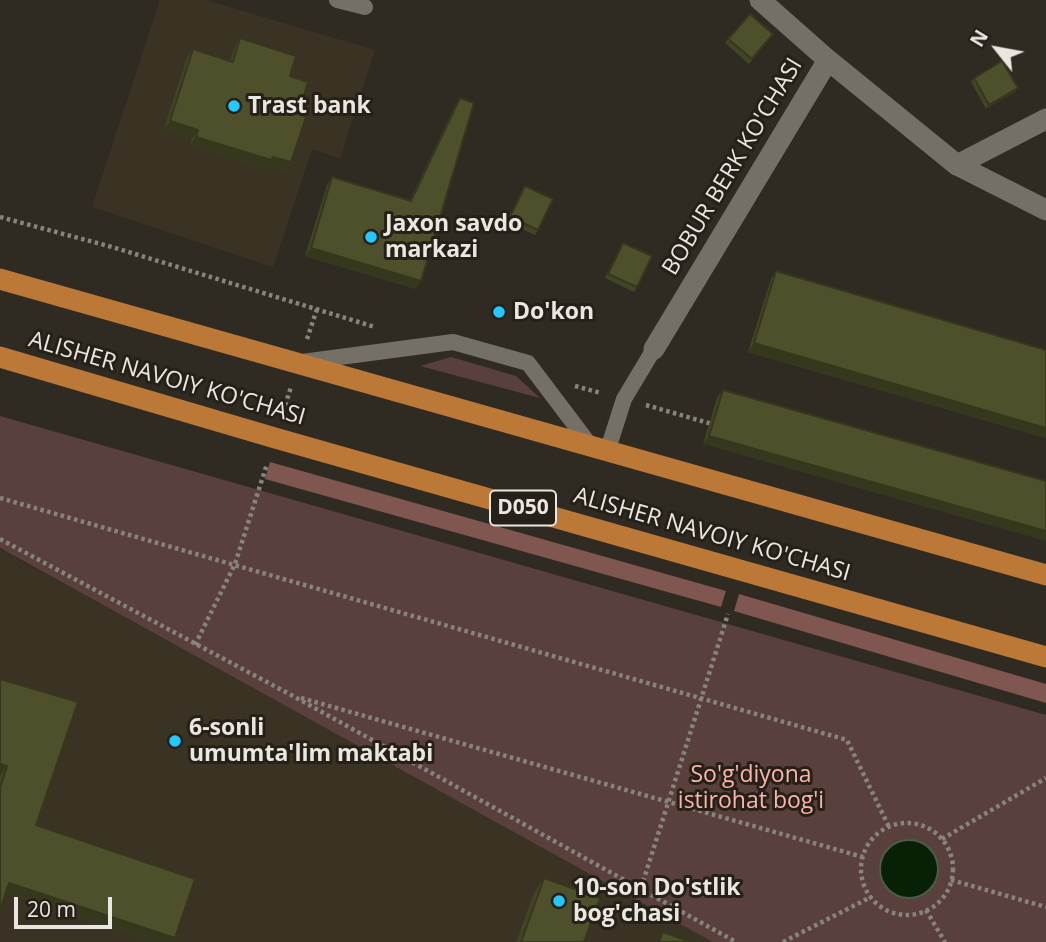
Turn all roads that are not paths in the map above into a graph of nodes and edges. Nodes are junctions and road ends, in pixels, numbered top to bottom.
1 (337, 0) edge
2 (760, 0) edge
3 (365, 8) dead end
4 (828, 60) junction
5 (1046, 119) edge
6 (957, 165) junction
7 (1046, 209) edge
8 (0, 279) edge
9 (654, 349) joint
10 (0, 357) edge
11 (299, 363) junction
12 (599, 447) junction
13 (1046, 575) edge
14 (1046, 657) edge

1 - 3 lane
2 - 4 street
4 - 6 street, BOBUR BERK KO'CHASI
4 - 9 street, BOBUR BERK KO'CHASI
5 - 6 street
6 - 7 street, BOBUR BERK KO'CHASI
8 - 11 main road
9 - 12 lane
10 - 14 main road, ALISHER NAVOIY KO'CHASI / D050
11 - 12 main road
11 - 12 lane
12 - 13 main road

